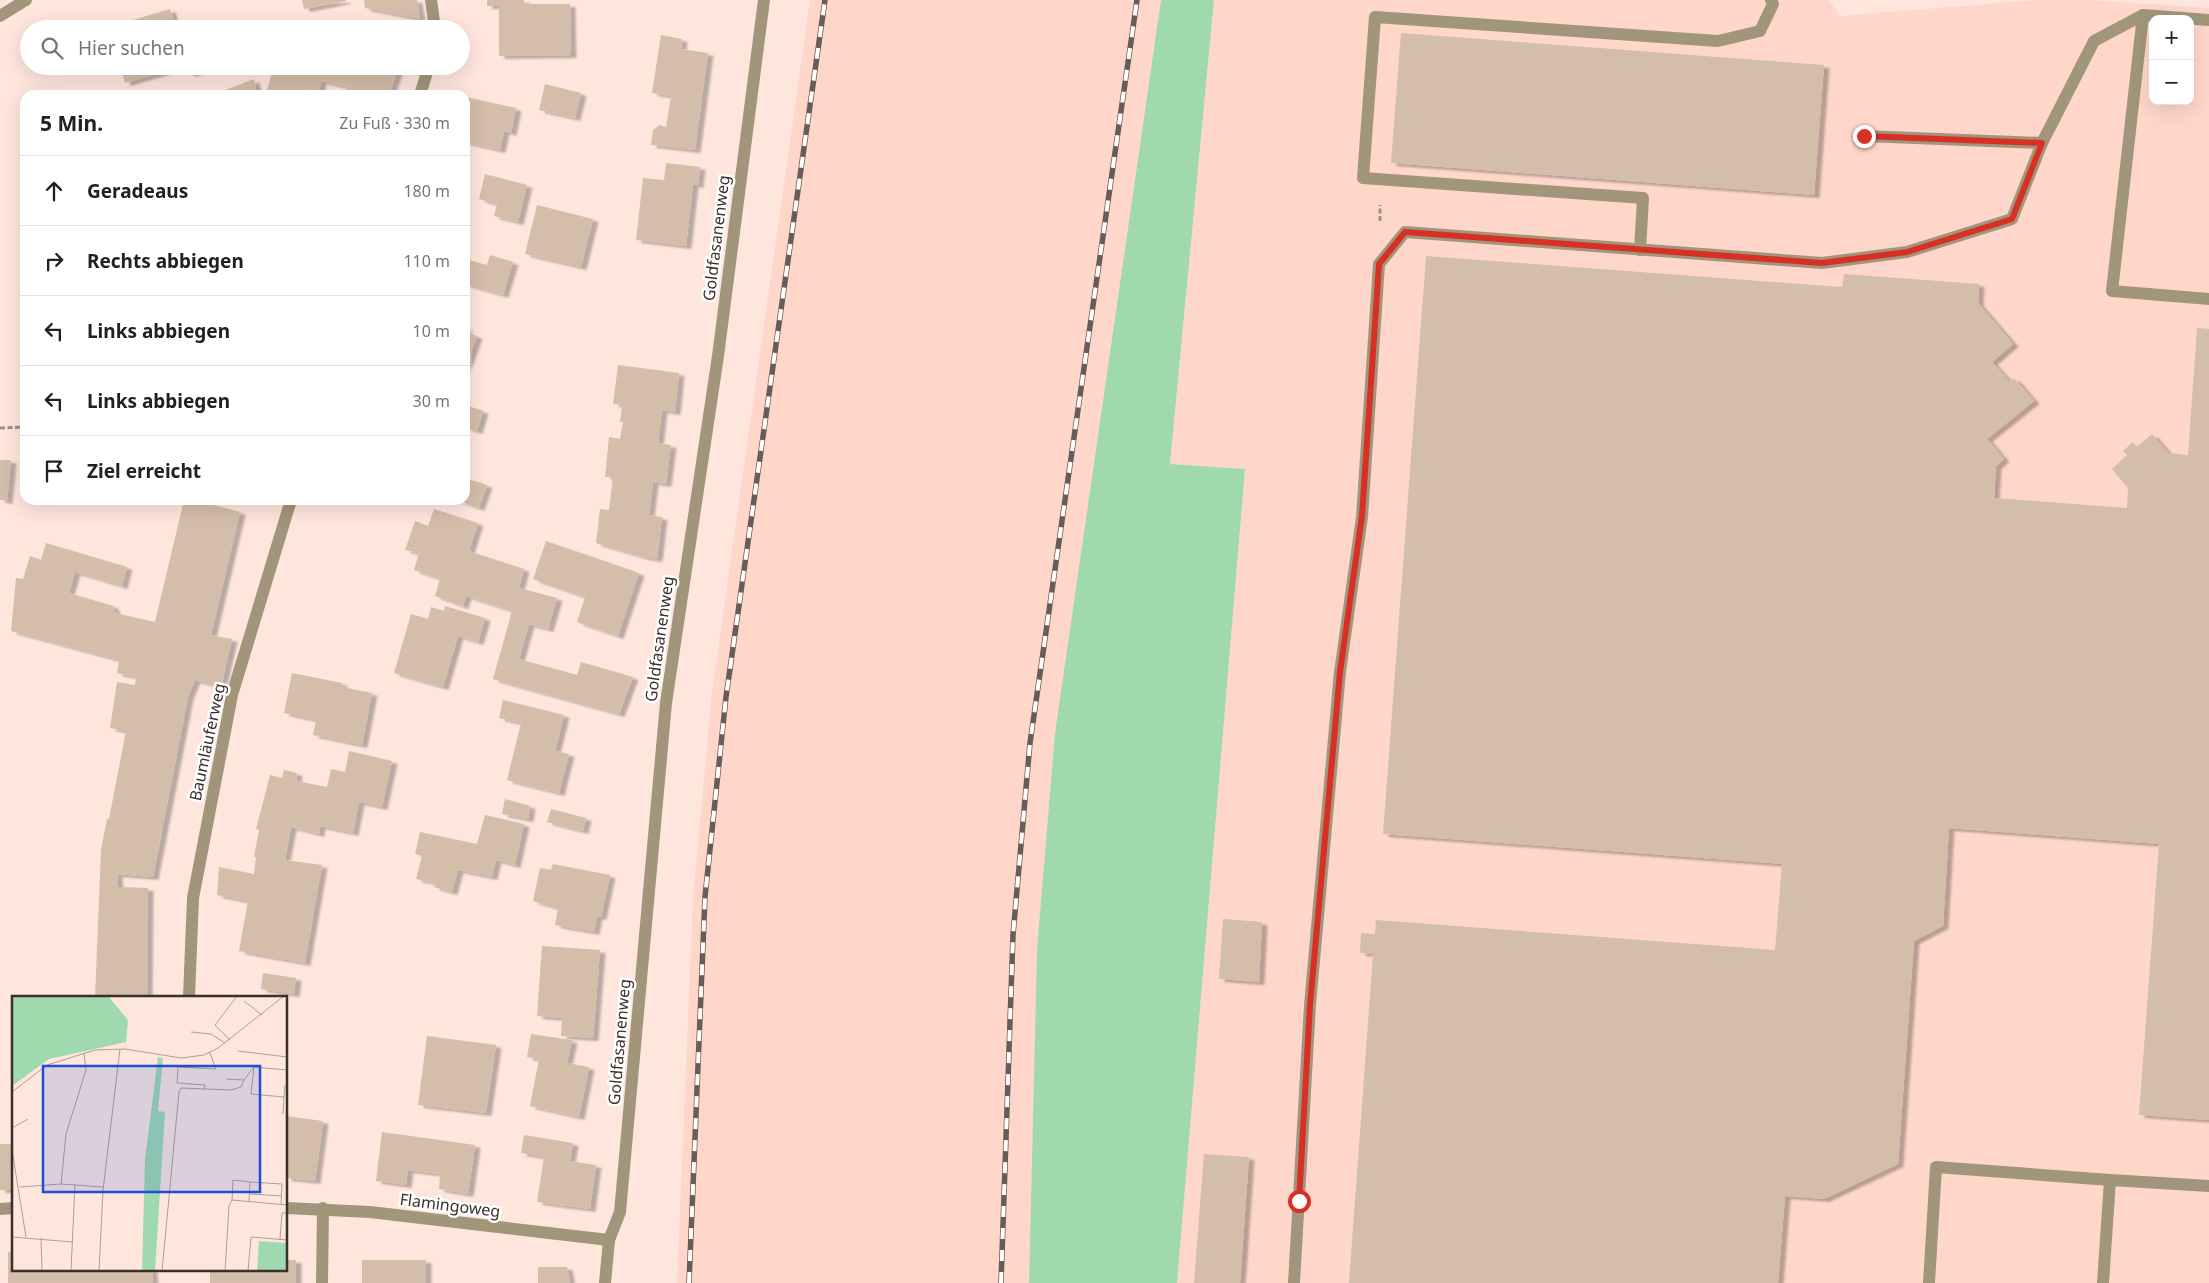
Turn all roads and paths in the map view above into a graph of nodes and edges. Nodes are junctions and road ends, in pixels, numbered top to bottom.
1 (26, 0) edge
2 (431, 0) edge
3 (764, 0) edge
4 (1771, 0) edge
5 (2143, 15) junction
6 (0, 16) edge
7 (434, 20) edge
8 (2209, 20) edge
9 (426, 75) edge
10 (422, 90) edge
11 (1864, 136) dead end
12 (2042, 143) junction
13 (1640, 250) junction
14 (2209, 299) edge
15 (20, 427) edge
16 (0, 428) edge
17 (289, 505) edge
18 (188, 996) edge
19 (2110, 1180) junction
20 (2209, 1186) edge
21 (288, 1208) edge
22 (323, 1208) junction
23 (609, 1240) junction
24 (322, 1283) edge
25 (605, 1283) edge
26 (1294, 1283) edge
27 (1929, 1283) edge
28 (2103, 1283) edge

1 - 6 street
2 - 7 street
3 - 23 street, Goldfasanenweg
4 - 13 street
5 - 8 street
5 - 12 street
5 - 14 street
9 - 10 street
11 - 12 street
12 - 13 street
13 - 26 street
15 - 16 path
17 - 18 street, Baumläuferweg
19 - 20 street
19 - 27 street
19 - 28 street
21 - 22 street, Flamingoweg
22 - 23 street, Flamingoweg
22 - 24 street
23 - 25 street, Goldfasanenweg

